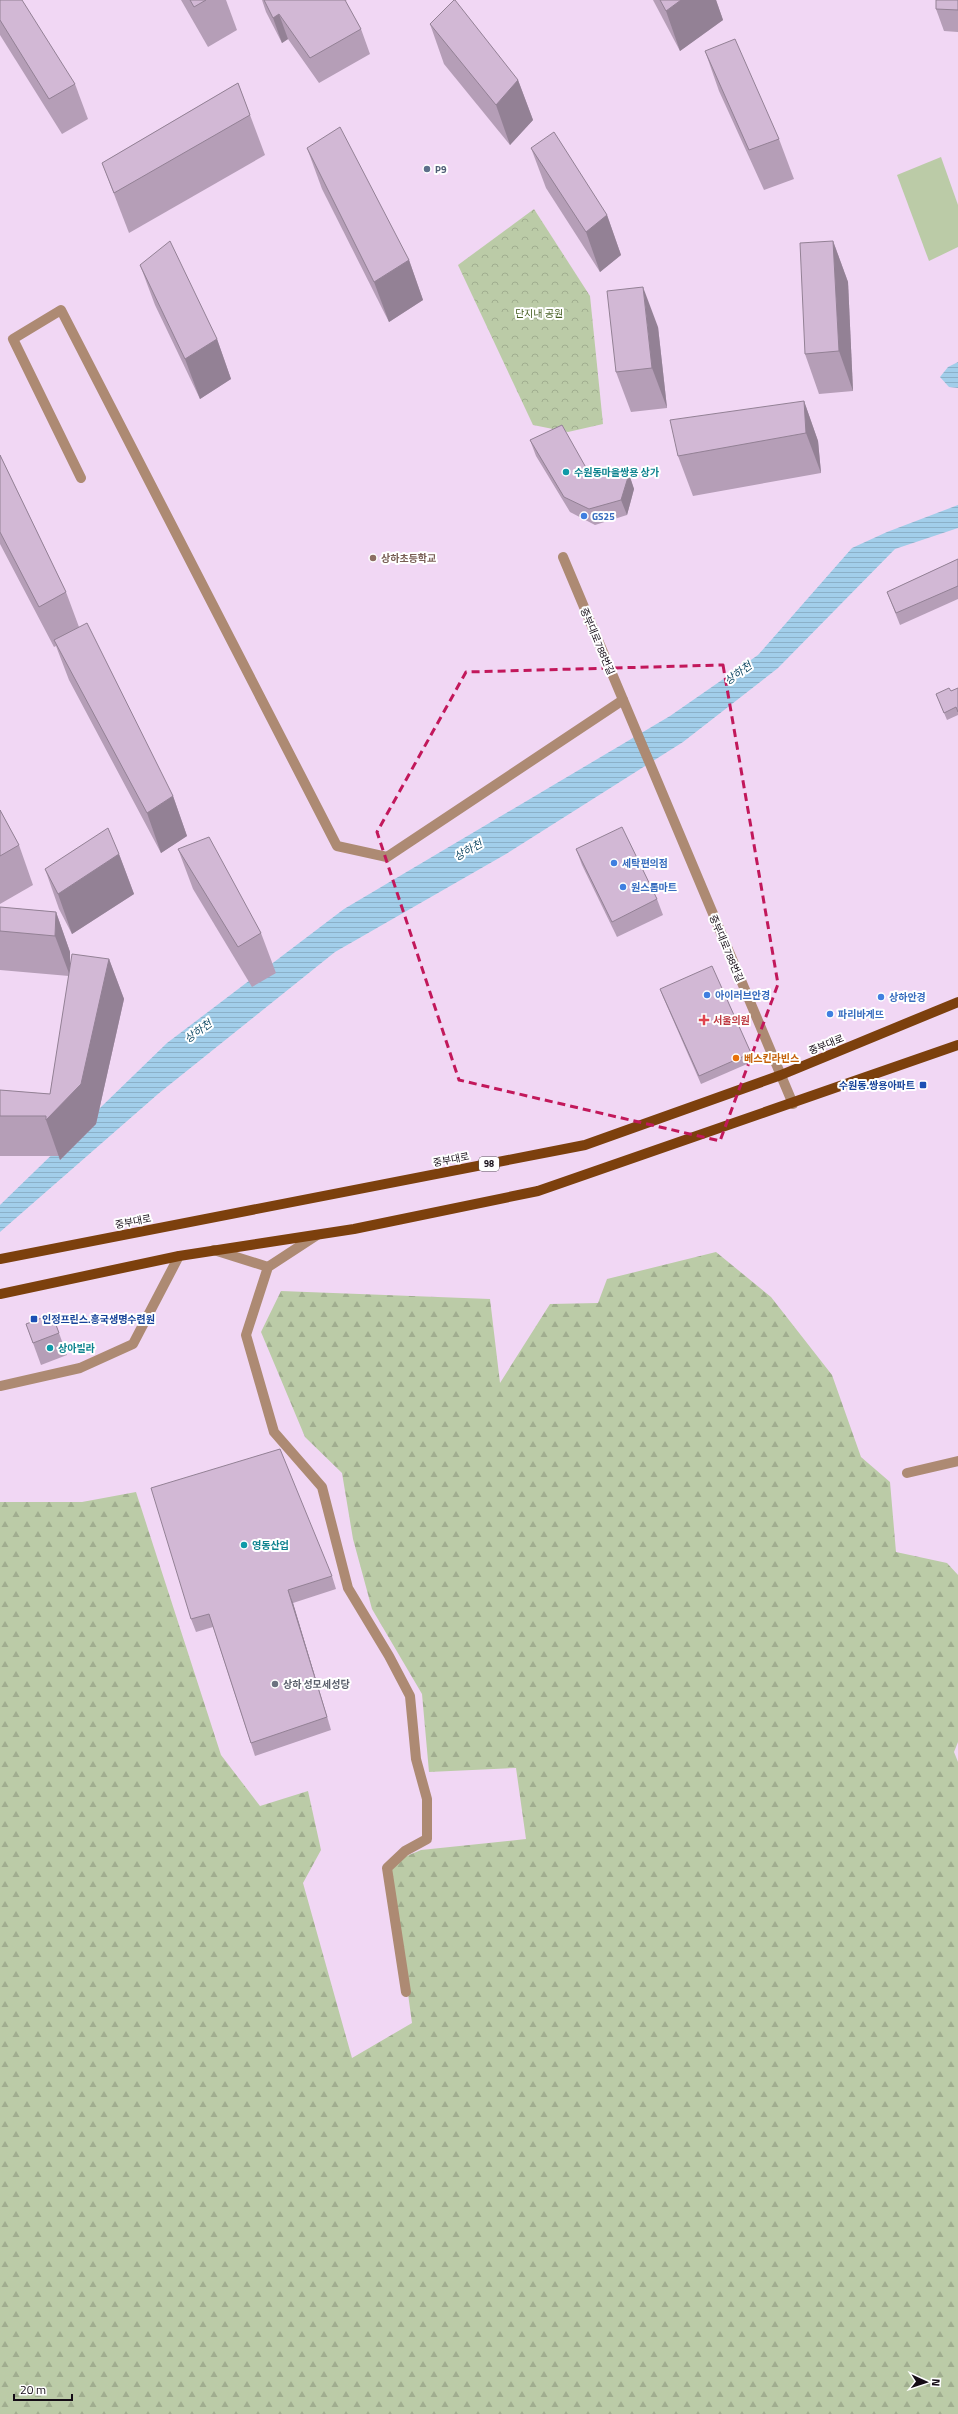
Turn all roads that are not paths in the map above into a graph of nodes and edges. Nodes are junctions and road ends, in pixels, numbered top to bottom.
1 (81, 478) dead end
2 (563, 557) dead end
3 (623, 700) junction
4 (958, 1002) edge
5 (958, 1045) edge
6 (781, 1075) junction
7 (793, 1104) junction
8 (317, 1234) junction
9 (214, 1250) junction
10 (178, 1256) junction
11 (0, 1259) edge
12 (268, 1267) junction
13 (0, 1294) edge
14 (0, 1386) edge
15 (958, 1461) edge
16 (907, 1473) dead end
17 (406, 1992) dead end

1 - 3 street
2 - 3 street, 중부대로788번길
3 - 6 street, 중부대로788번길
4 - 6 main road, 중부대로 / 98
5 - 7 main road
6 - 7 street, 중부대로788번길
6 - 11 main road, 중부대로 / 98
7 - 8 main road
8 - 9 main road
8 - 12 street
9 - 10 main road
9 - 12 street
10 - 13 main road
10 - 14 street
12 - 17 street
15 - 16 street

